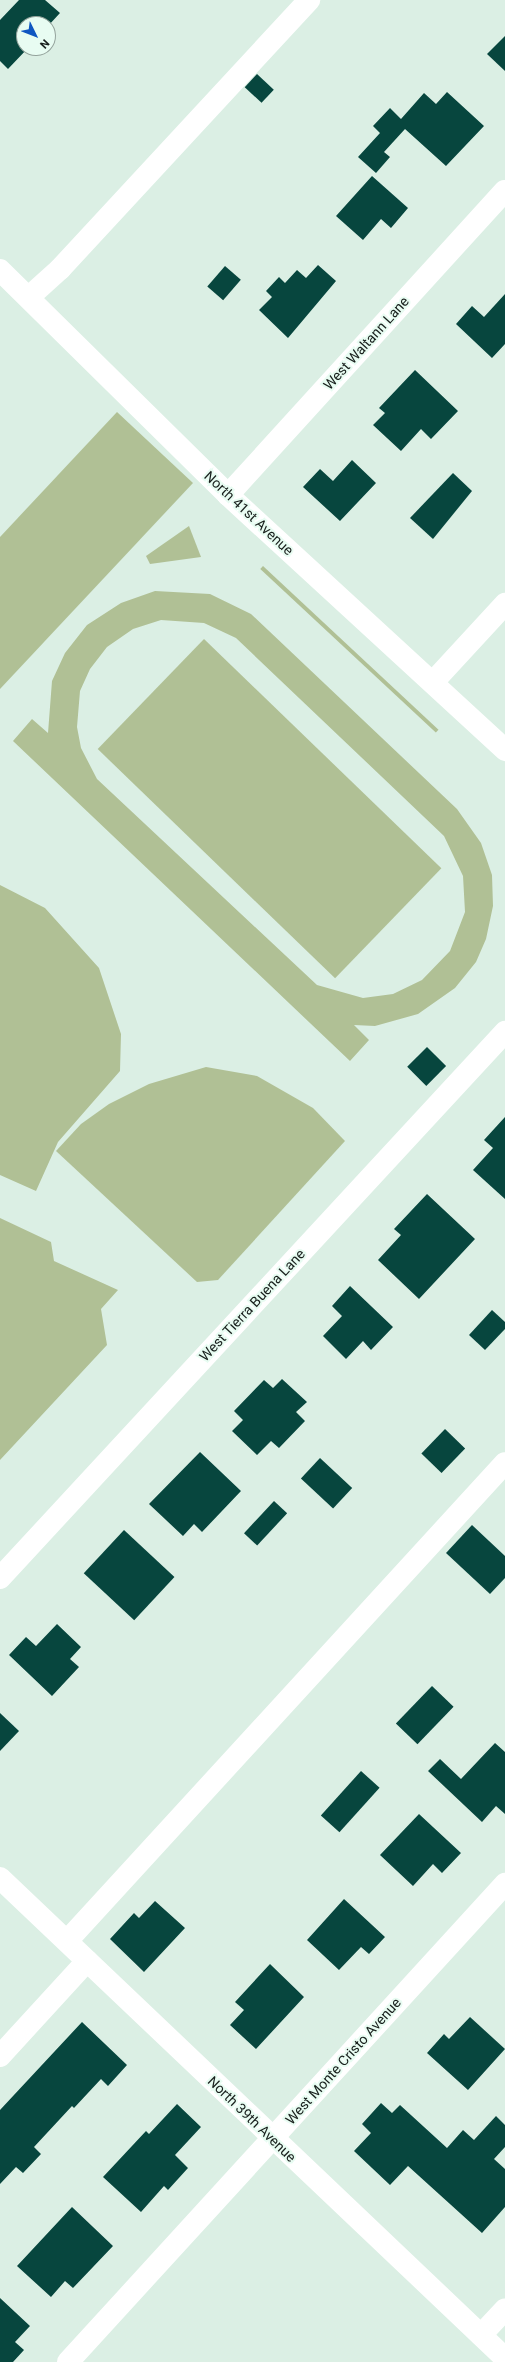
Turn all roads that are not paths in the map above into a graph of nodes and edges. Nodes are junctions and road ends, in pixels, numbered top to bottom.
1 (309, 0) edge
2 (505, 190) edge
3 (0, 270) edge
4 (29, 297) junction
5 (228, 494) junction
6 (505, 604) edge
7 (434, 681) junction
8 (505, 750) edge
9 (505, 1032) edge
10 (505, 1463) edge
11 (0, 1578) edge
12 (0, 1878) edge
13 (505, 1884) edge
14 (67, 1941) junction
15 (87, 1961) junction
16 (0, 2056) edge
17 (272, 2139) junction
18 (505, 2309) edge
19 (481, 2335) junction
20 (505, 2358) edge
21 (68, 2362) edge

1 - 4 street
2 - 5 street, West Waltann Lane
3 - 4 street, North 41st Avenue
4 - 5 street, North 41st Avenue
5 - 7 street, North 41st Avenue
6 - 7 street
7 - 8 street, North 41st Avenue
9 - 11 street, West Tierra Buena Lane
10 - 14 street
12 - 14 street, North 39th Avenue
13 - 17 street, West Monte Cristo Avenue
14 - 15 street, North 39th Avenue
15 - 16 street
15 - 17 street, North 39th Avenue
17 - 19 street, North 39th Avenue
17 - 21 street, West Monte Cristo Avenue
18 - 19 street
19 - 20 street, North 39th Avenue

